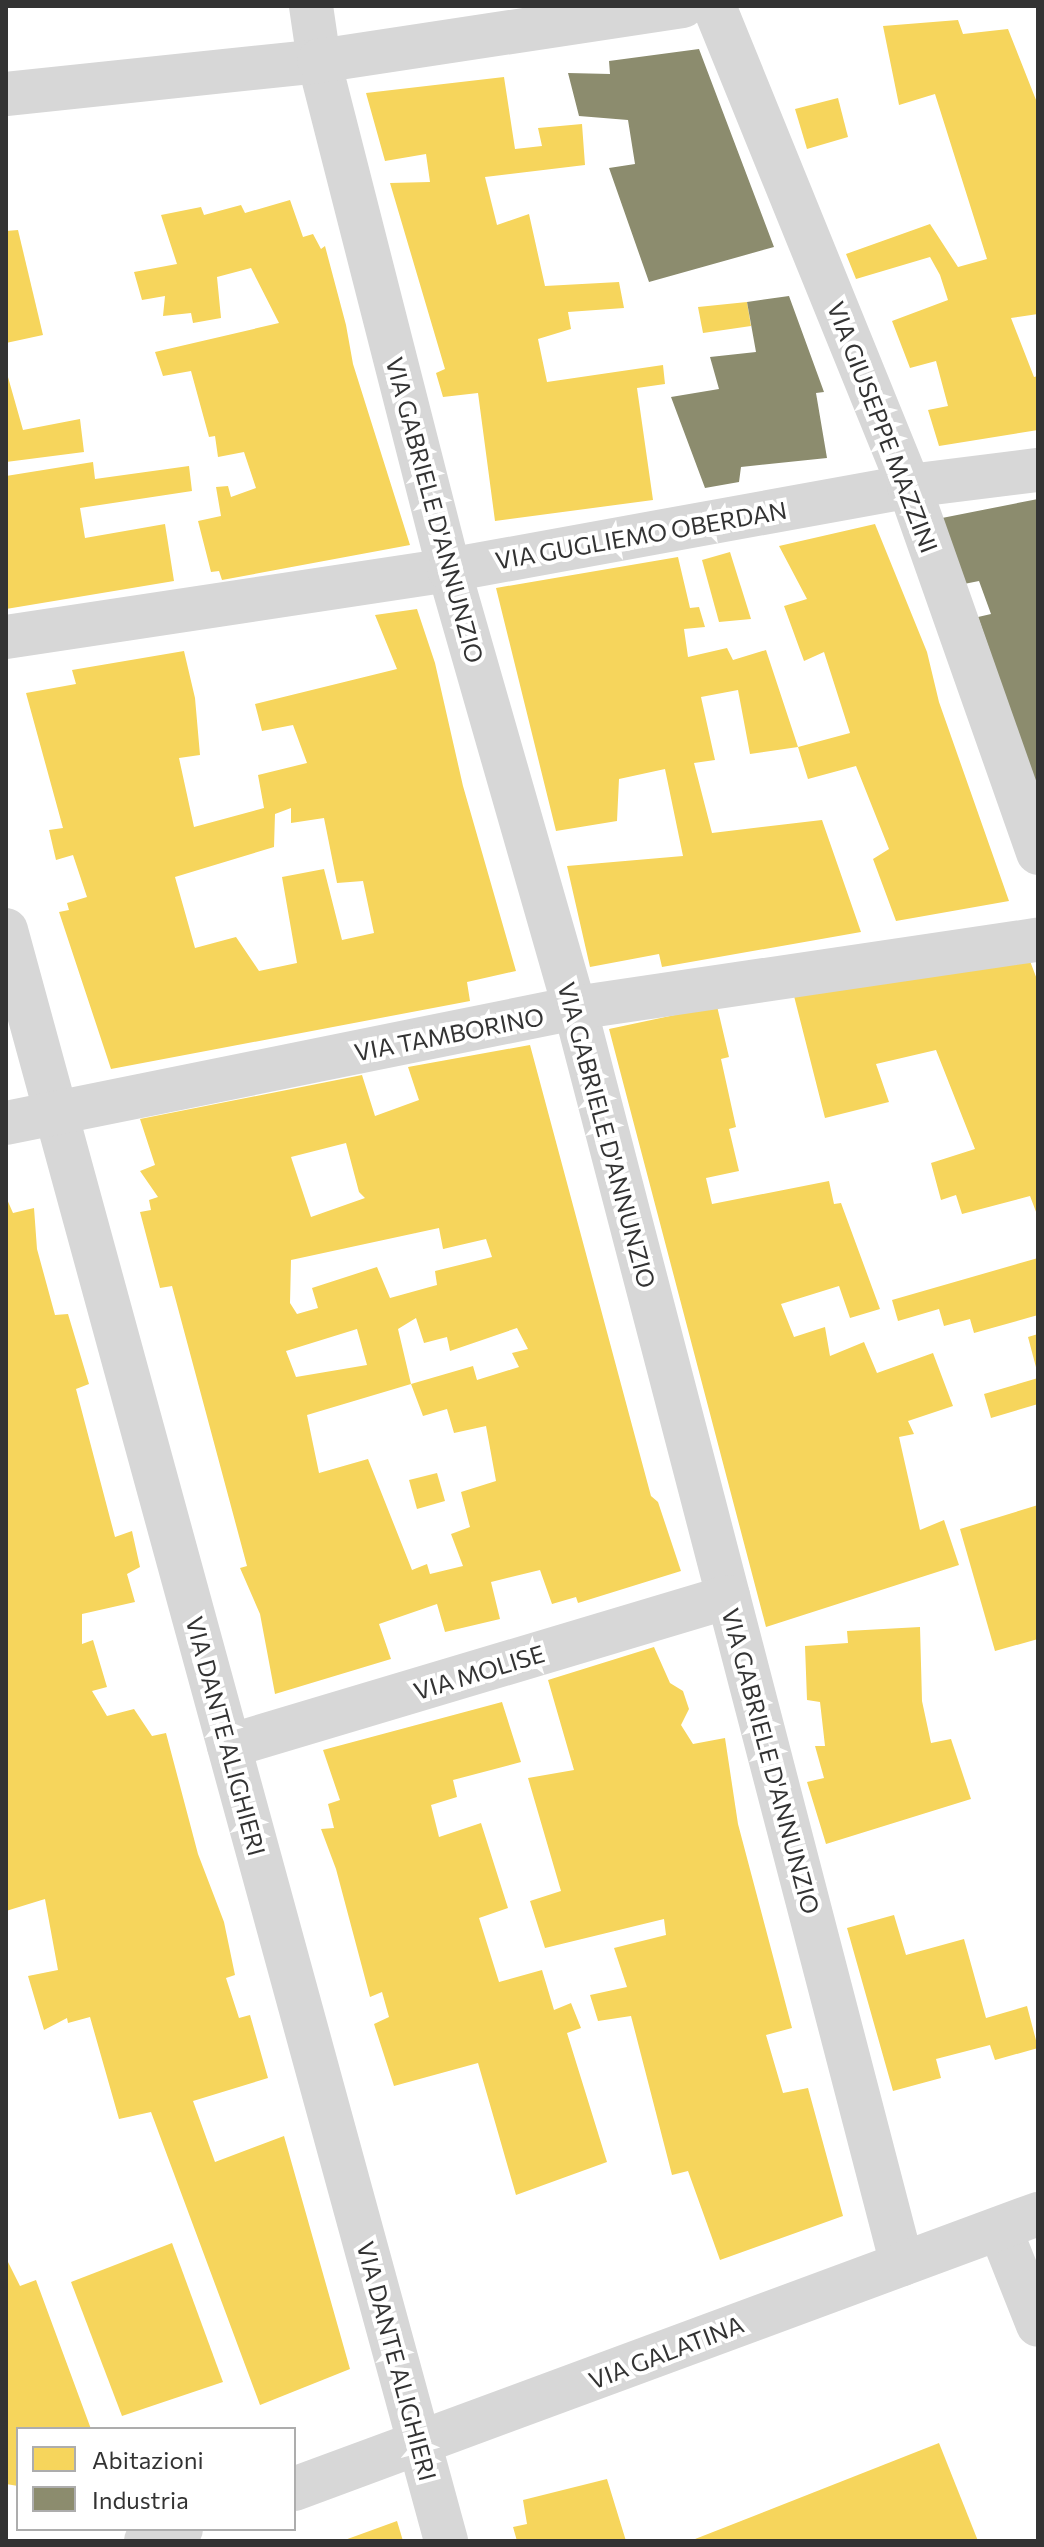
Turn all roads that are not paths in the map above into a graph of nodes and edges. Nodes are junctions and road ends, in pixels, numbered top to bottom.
1 (311, 6) edge
2 (683, 6) edge
3 (714, 6) edge
4 (319, 61) junction
5 (6, 94) edge
6 (1038, 470) edge
7 (909, 486) junction
8 (449, 570) junction
9 (6, 637) edge
10 (1038, 853) edge
11 (6, 930) edge
12 (1038, 940) edge
13 (575, 1008) junction
14 (56, 1114) junction
15 (6, 1123) edge
16 (728, 1597) junction
17 (229, 1746) junction
18 (1019, 2222) edge
19 (902, 2264) junction
20 (1038, 2325) edge
21 (420, 2445) junction
22 (296, 2488) edge
23 (175, 2531) edge
24 (146, 2541) edge
25 (446, 2541) edge

1 - 4 street, VIA GABRIELE D'ANNUNZIO
2 - 4 street
3 - 7 street, VIA GIUSEPPE MAZZINI
4 - 5 street
4 - 8 street, VIA GABRIELE D'ANNUNZIO
6 - 7 street, VIA GUGLIEMO OBERDAN
7 - 8 street, VIA GUGLIEMO OBERDAN
7 - 10 street, VIA GIUSEPPE MAZZINI
8 - 9 street, VIA GUGLIEMO OBERDAN
8 - 13 street, VIA GABRIELE D'ANNUNZIO
11 - 14 street, VIA DANTE ALIGHIERI
12 - 13 street, VIA TAMBORINO
13 - 14 street, VIA TAMBORINO
13 - 16 street, VIA GABRIELE D'ANNUNZIO
14 - 15 street, VIA TAMBORINO
14 - 17 street, VIA DANTE ALIGHIERI
16 - 17 street, VIA MOLISE
16 - 19 street, VIA GABRIELE D'ANNUNZIO
17 - 21 street, VIA DANTE ALIGHIERI
18 - 19 street, VIA GALATINA
18 - 20 street
19 - 21 street, VIA GALATINA
21 - 22 street, VIA GALATINA
21 - 25 street, VIA DANTE ALIGHIERI
23 - 24 street

